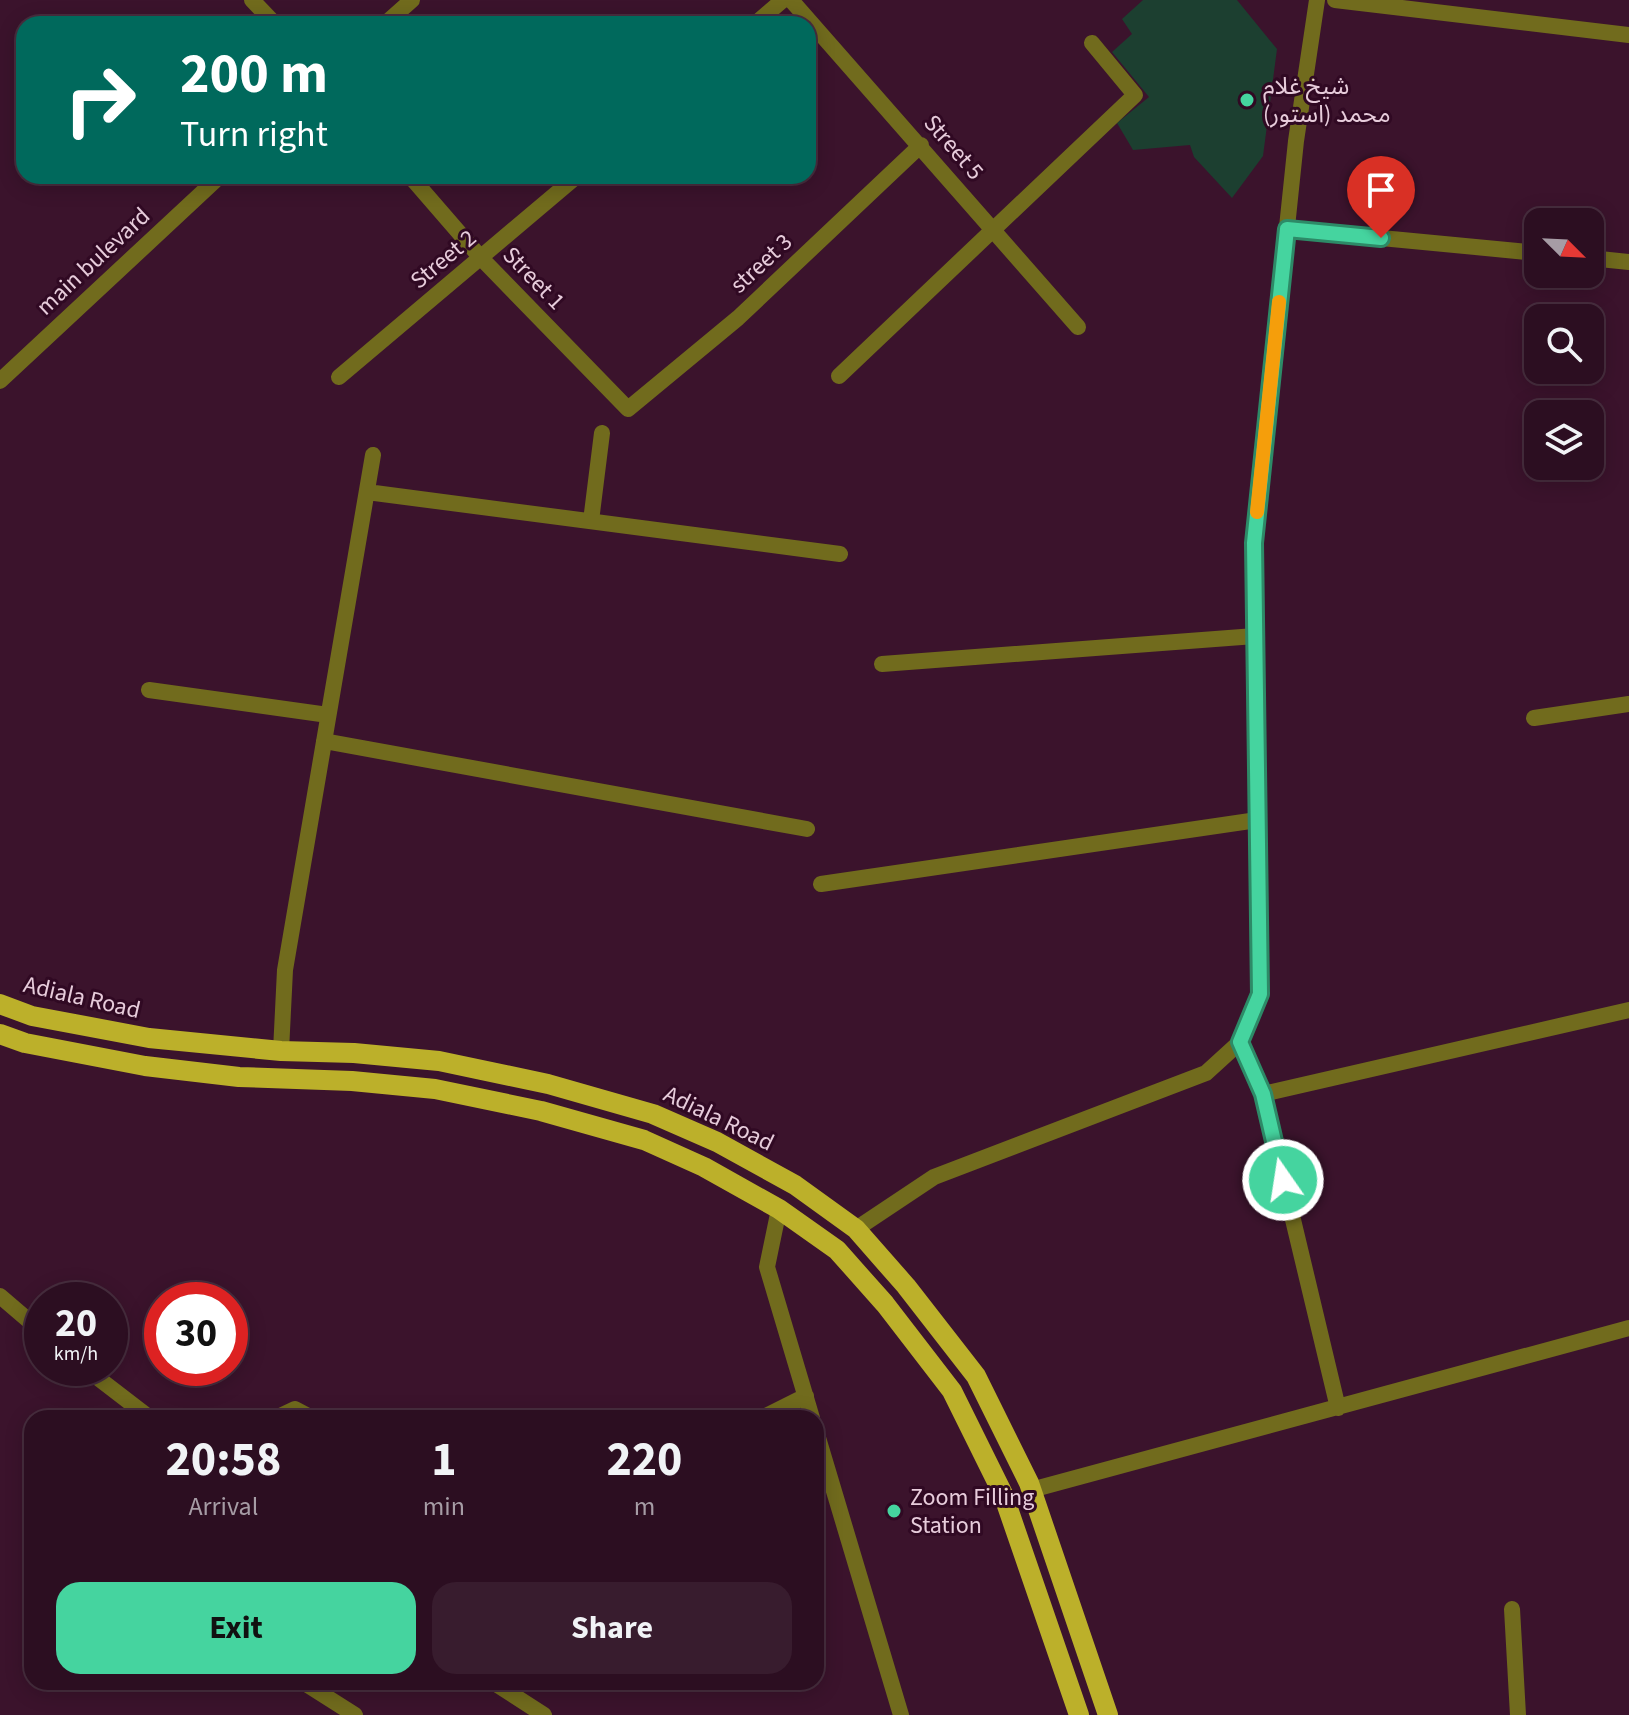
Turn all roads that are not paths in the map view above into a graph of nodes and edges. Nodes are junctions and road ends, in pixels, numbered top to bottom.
1 (252, 0) edge
2 (412, 0) edge
3 (783, 0) edge
4 (791, 0) edge
5 (1317, 0) edge
6 (1335, 0) edge
7 (267, 16) edge
8 (394, 16) edge
9 (764, 16) edge
10 (805, 16) edge
11 (816, 28) edge
12 (1629, 35) edge
13 (1092, 43) dead end
14 (921, 145) junction
15 (211, 184) edge
16 (417, 184) edge
17 (568, 184) edge
18 (993, 229) junction
19 (1287, 229) junction
20 (1524, 252) edge
21 (481, 258) junction
22 (1604, 259) edge
23 (1629, 262) edge
24 (1078, 327) dead end
25 (839, 376) dead end
26 (339, 377) dead end
27 (0, 381) edge
28 (628, 409) joint
29 (602, 433) dead end
30 (373, 455) dead end
31 (367, 492) junction
32 (591, 521) junction
33 (840, 554) dead end
34 (1255, 636) junction
35 (882, 664) dead end
36 (149, 690) dead end
37 (1629, 704) edge
38 (328, 715) junction
39 (1534, 718) dead end
40 (324, 741) junction
41 (1257, 820) junction
42 (807, 829) dead end
43 (821, 884) dead end
44 (0, 1004) edge
45 (1629, 1010) edge
46 (0, 1034) edge
47 (1240, 1042) junction
48 (281, 1051) junction
49 (1263, 1094) junction
50 (779, 1209) junction
51 (856, 1229) junction
52 (0, 1296) edge
53 (24, 1317) edge
54 (1629, 1328) edge
55 (108, 1386) edge
56 (806, 1396) junction
57 (1338, 1408) junction
58 (140, 1410) edge
59 (778, 1410) edge
60 (810, 1410) edge
61 (824, 1458) edge
62 (1031, 1490) junction
63 (1512, 1609) dead end
64 (316, 1690) edge
65 (505, 1690) edge
66 (355, 1715) edge
67 (544, 1715) edge
68 (901, 1715) edge
69 (1079, 1715) edge
70 (1108, 1715) edge
71 (1518, 1715) edge

1 - 7 street
2 - 8 street
3 - 9 street
4 - 10 street, Street 5
5 - 19 street
6 - 12 street
11 - 14 street, Street 5
13 - 18 street
14 - 18 street, Street 5
14 - 28 street, street 3
15 - 27 street, main bulevard
16 - 21 street, Street 1
17 - 21 street, Street 2
18 - 24 street, Street 5
18 - 25 street
19 - 20 street
19 - 34 street
21 - 26 street, Street 2
21 - 28 street, Street 1
22 - 23 street
29 - 32 street
30 - 31 street
31 - 32 street
31 - 38 street
32 - 33 street
34 - 35 street
34 - 41 street
36 - 38 street
37 - 39 street
38 - 40 street
40 - 42 street
40 - 48 street
41 - 43 street
41 - 47 street
44 - 48 main road, Adiala Road
45 - 49 street
46 - 50 main road
47 - 49 street
47 - 51 street
48 - 51 main road, Adiala Road
49 - 57 street
50 - 56 street
50 - 69 main road
51 - 62 main road, Adiala Road
52 - 53 street
54 - 57 street
55 - 58 street
56 - 59 street
56 - 60 street
57 - 62 street
61 - 68 street
62 - 70 main road, Adiala Road
63 - 71 street
64 - 66 street
65 - 67 street

